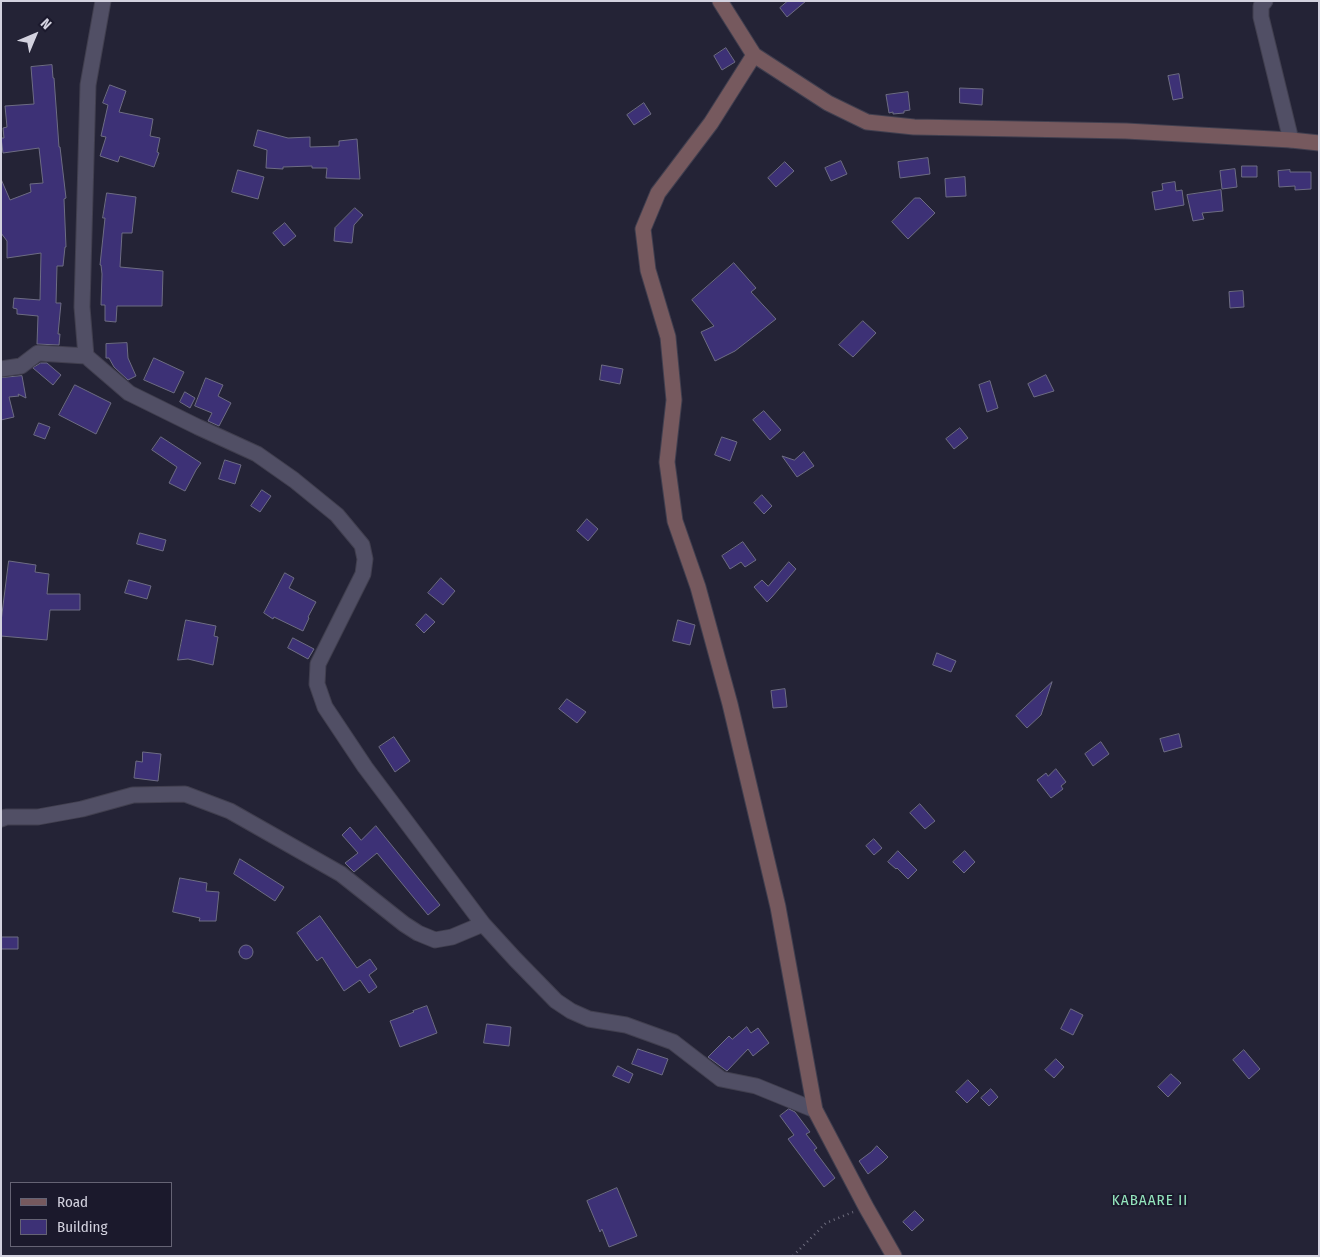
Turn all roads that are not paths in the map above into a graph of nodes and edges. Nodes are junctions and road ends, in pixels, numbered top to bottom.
1 (103, 1) edge
2 (720, 1) edge
3 (1265, 1) edge
4 (754, 55) junction
5 (1291, 140) junction
6 (1319, 143) edge
7 (86, 356) junction
8 (1, 369) edge
9 (1, 818) edge
10 (483, 924) junction
11 (815, 1110) junction
12 (894, 1256) edge

1 - 7 street
2 - 4 street
3 - 5 street
4 - 5 street
4 - 11 street
5 - 6 street
7 - 8 street
7 - 10 street
9 - 10 street
10 - 11 street
11 - 12 street

